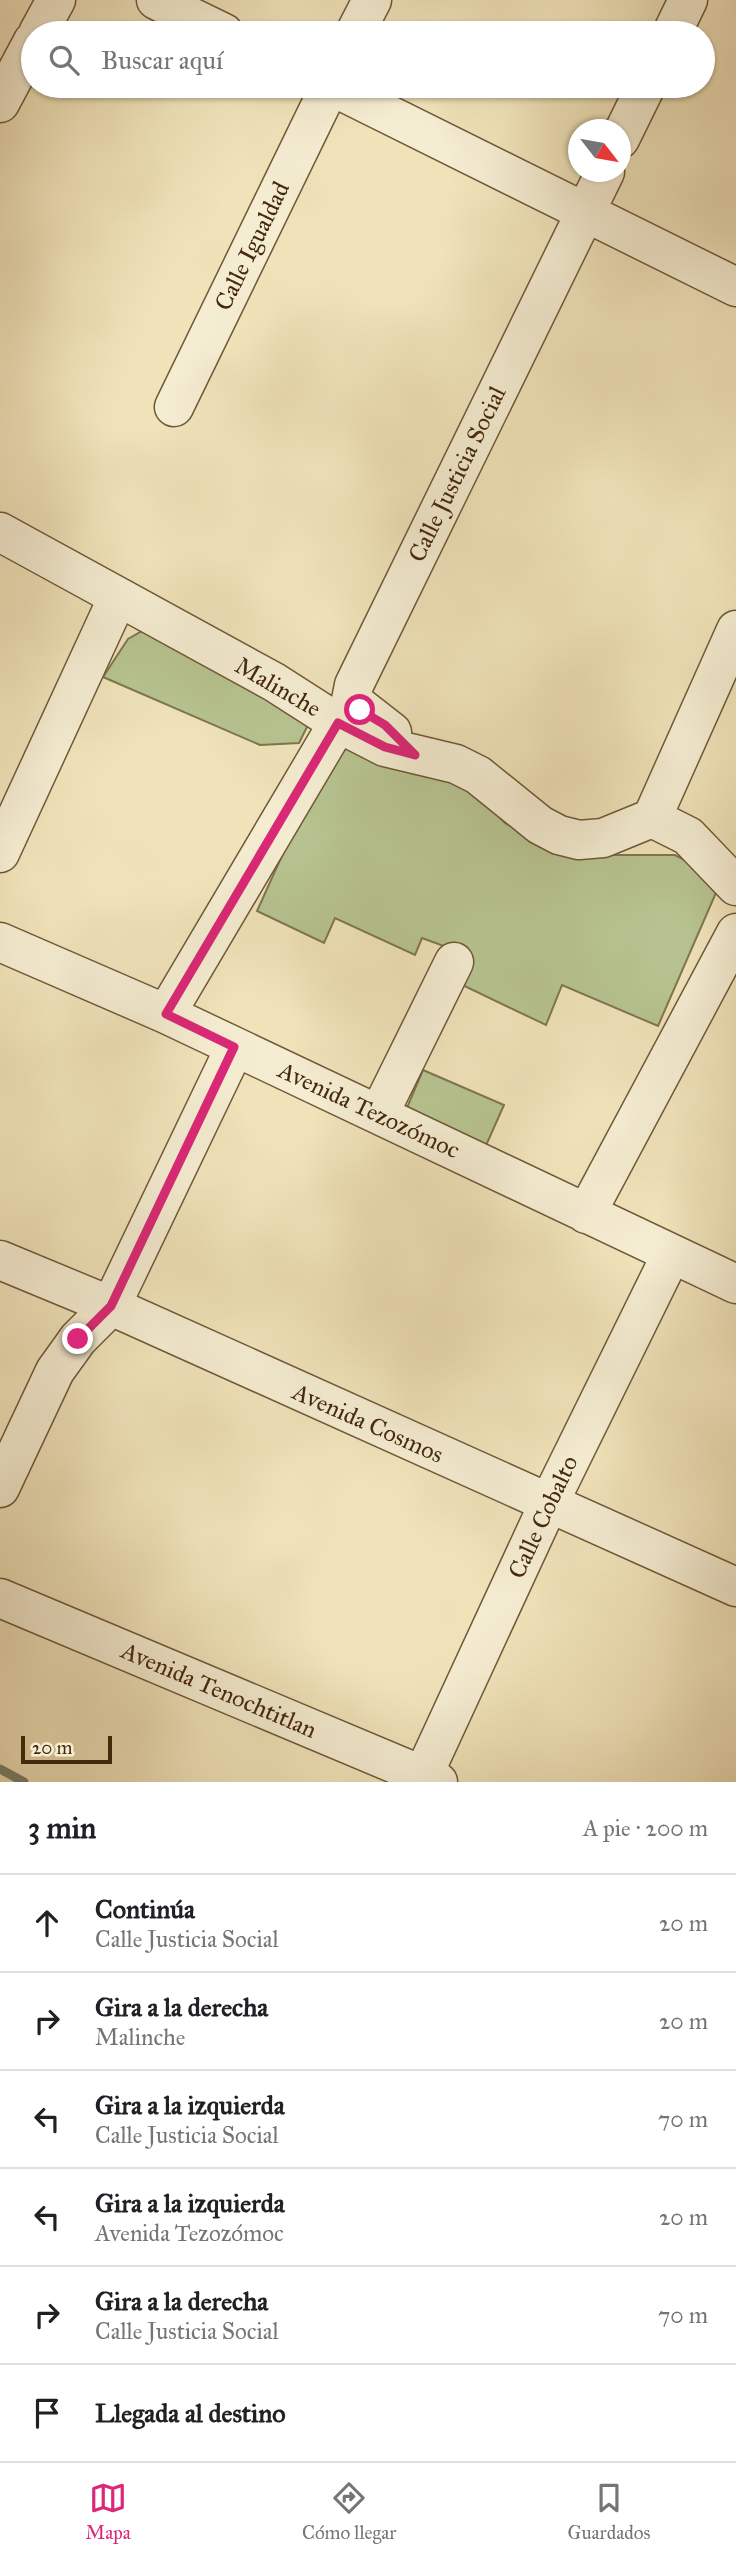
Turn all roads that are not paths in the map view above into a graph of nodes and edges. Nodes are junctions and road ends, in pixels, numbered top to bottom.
1 (56, 0) edge
2 (156, 0) edge
3 (372, 0) edge
4 (688, 0) edge
5 (45, 21) edge
6 (199, 21) edge
7 (361, 21) edge
8 (677, 21) edge
9 (21, 64) edge
10 (324, 98) edge
11 (354, 98) edge
12 (640, 98) edge
13 (0, 103) edge
14 (630, 119) edge
15 (599, 182) edge
16 (585, 212) junction
17 (736, 287) edge
18 (174, 407) dead end
19 (0, 532) edge
20 (118, 597) junction
21 (736, 630) edge
22 (338, 723) junction
23 (415, 755) junction
24 (652, 818) junction
25 (0, 853) edge
26 (736, 886) edge
27 (736, 933) edge
28 (0, 942) edge
29 (454, 962) dead end
30 (166, 1014) junction
31 (234, 1047) junction
32 (379, 1114) junction
33 (586, 1214) junction
34 (671, 1255) junction
35 (0, 1260) edge
36 (736, 1284) edge
37 (111, 1306) junction
38 (0, 1488) edge
39 (548, 1505) junction
40 (736, 1587) edge
41 (0, 1598) edge
42 (427, 1780) edge

1 - 5 street
2 - 6 street
3 - 7 street
4 - 8 street
9 - 13 street
10 - 18 street, Calle Igualdad
11 - 16 street
12 - 14 street
15 - 16 street, Calle Justicia Social
16 - 17 street
16 - 23 street, Calle Justicia Social
19 - 20 street, Malinche
20 - 22 street, Malinche
20 - 25 street
21 - 24 street
22 - 23 street, Malinche
22 - 30 street
23 - 24 street, Malinche
24 - 26 street
27 - 33 street
28 - 30 street, Avenida Tezozómoc
29 - 32 street
30 - 31 street, Avenida Tezozómoc
31 - 32 street, Avenida Tezozómoc
31 - 37 street
32 - 33 street, Avenida Tezozómoc
33 - 34 street, Avenida Tezozómoc
34 - 36 street, Avenida Tezozómoc
34 - 39 street, Calle Cobalto
35 - 37 street, Avenida Cosmos
37 - 38 street
37 - 39 street, Avenida Cosmos
39 - 40 street, Avenida Cosmos
39 - 42 street, Calle Cobalto
41 - 42 street, Avenida Tenochtitlan

